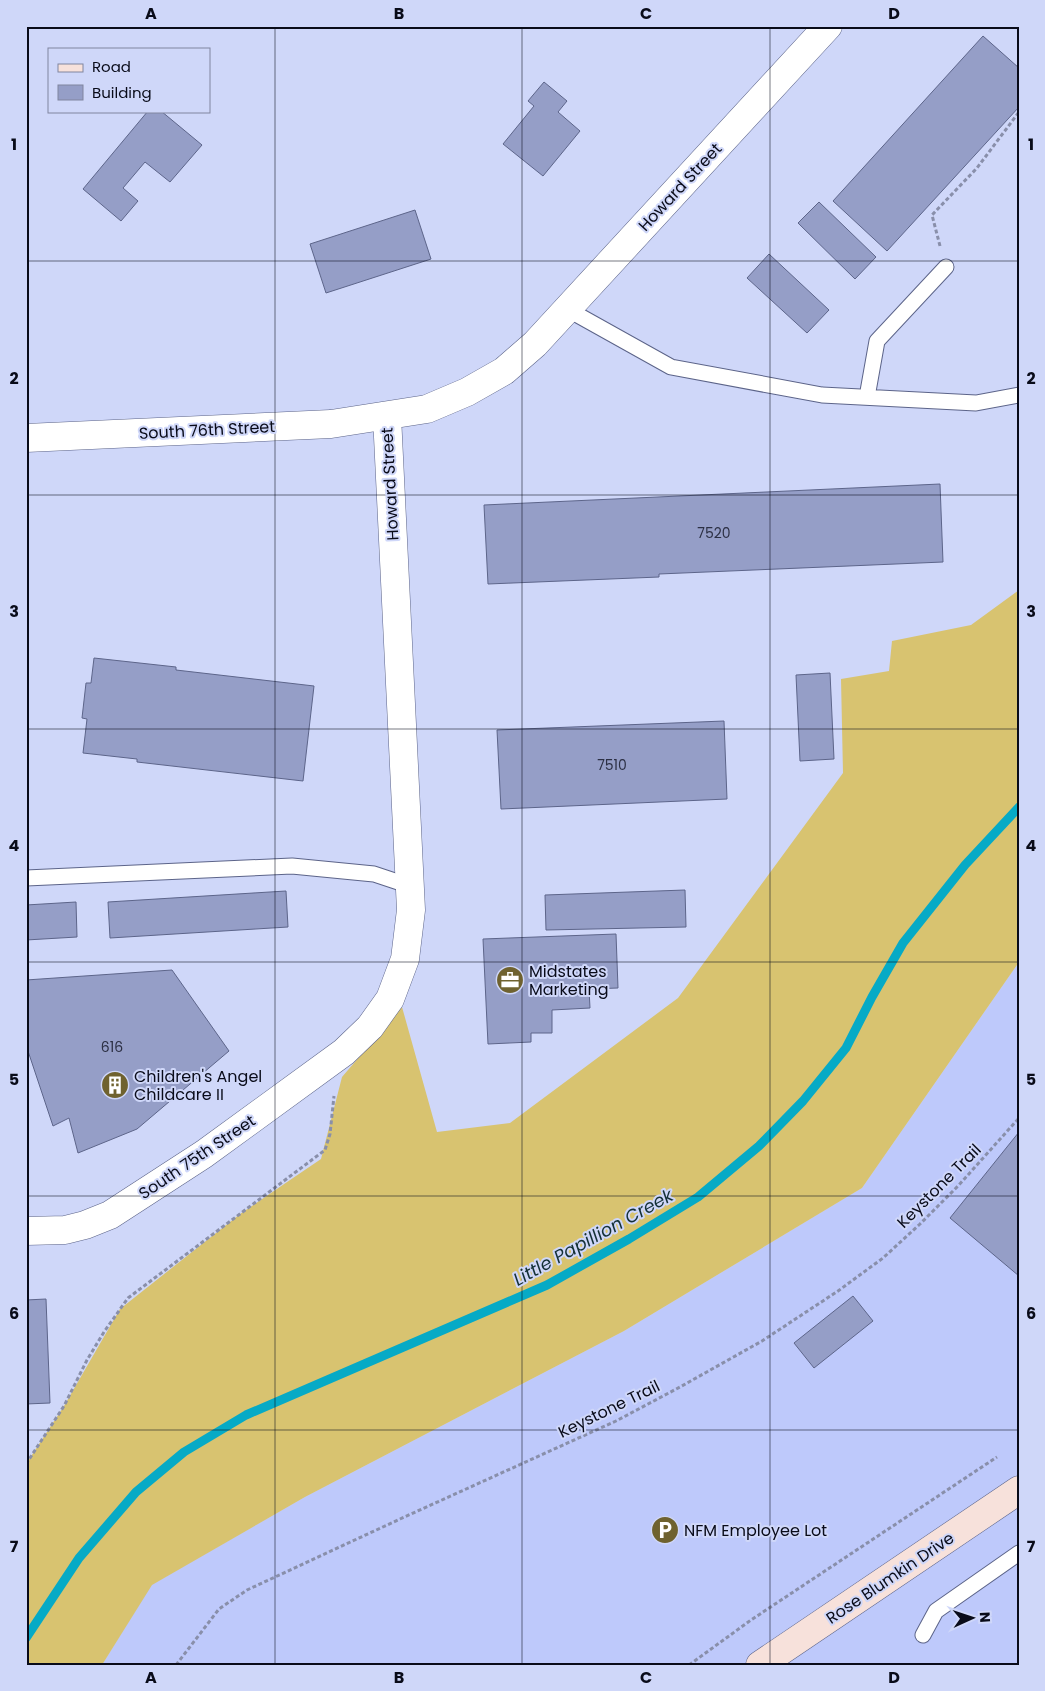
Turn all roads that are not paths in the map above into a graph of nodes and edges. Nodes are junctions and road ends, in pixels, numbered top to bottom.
1 (828, 26) edge
2 (946, 267) road end
3 (567, 309) junction
4 (1019, 395) edge
5 (867, 397) junction
6 (387, 416) junction
7 (26, 438) edge
8 (26, 878) edge
9 (410, 886) junction
10 (408, 942) joint
11 (26, 1231) edge
12 (1019, 1490) edge
13 (1019, 1553) edge
14 (923, 1635) dead end
15 (772, 1662) edge

1 - 3 street, Howard Street
2 - 5 lane
3 - 5 lane
3 - 6 street, Howard Street
4 - 5 lane
6 - 7 street, South 76th Street
6 - 9 street, Howard Street
8 - 9 lane
9 - 10 street, Howard Street
10 - 11 street, South 75th Street
12 - 15 main road, Rose Blumkin Drive
13 - 14 lane

